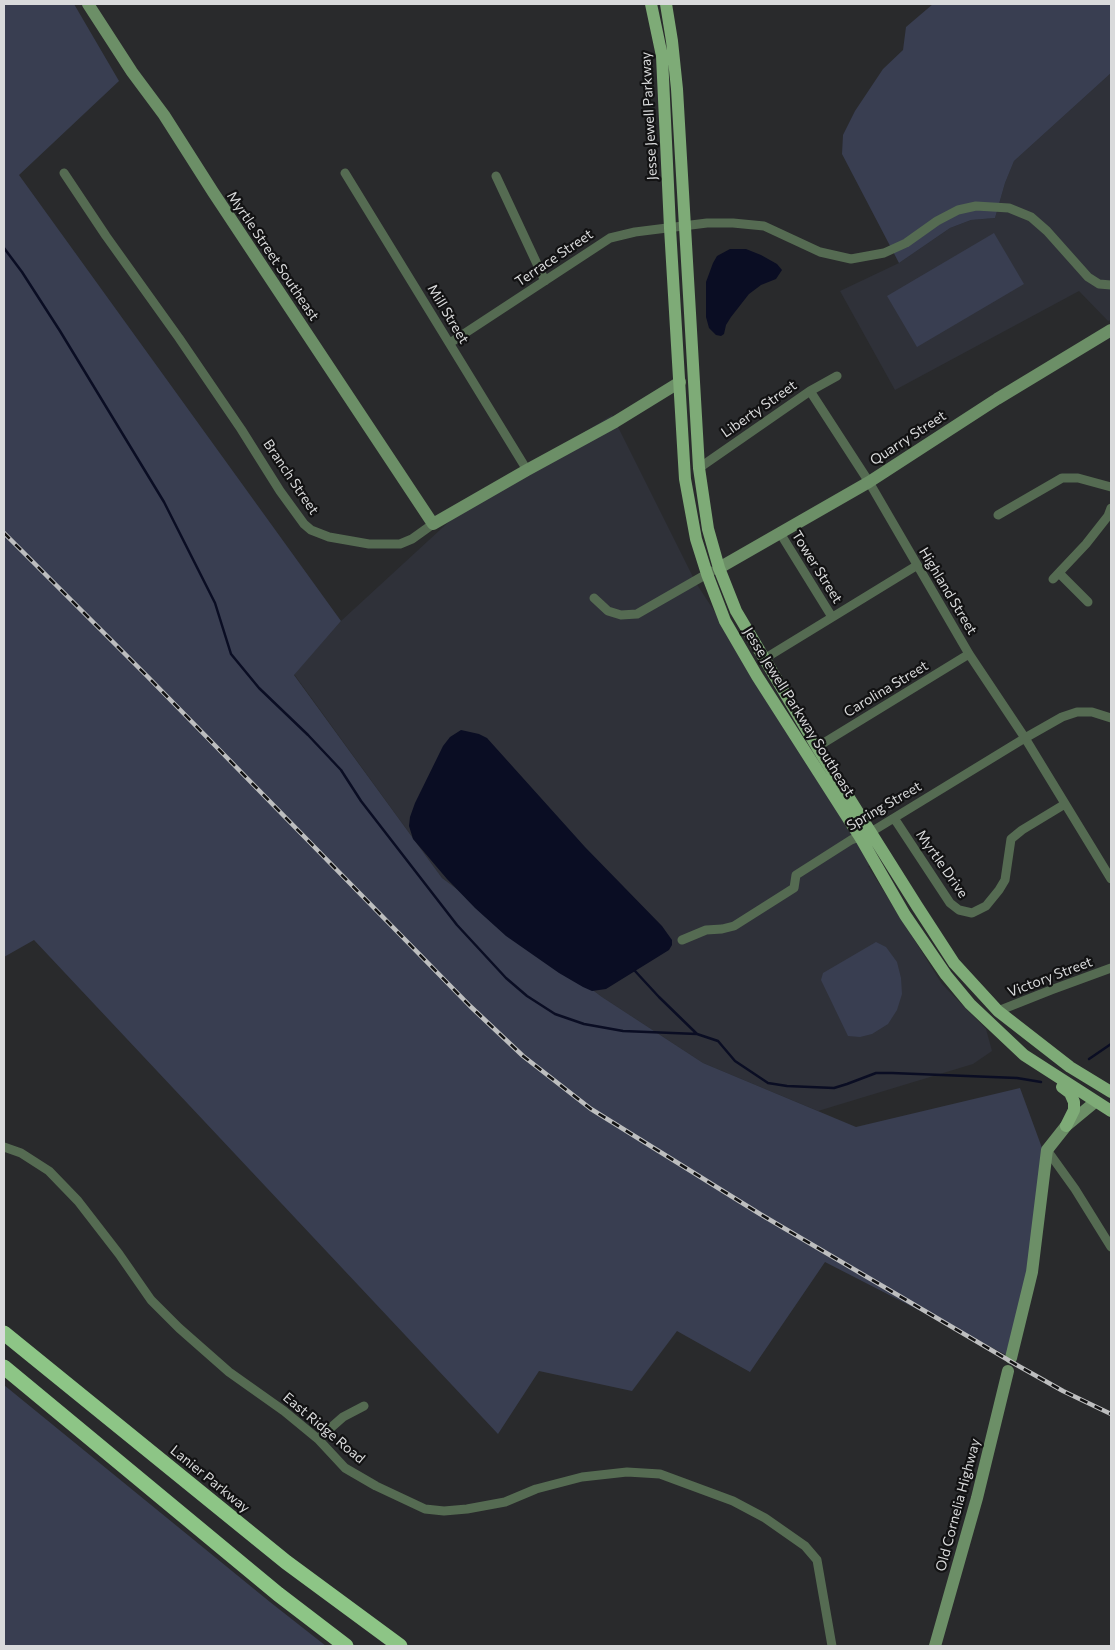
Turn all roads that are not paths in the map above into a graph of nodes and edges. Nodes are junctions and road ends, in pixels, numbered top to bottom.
1 (651, 4) edge
2 (666, 4) edge
3 (91, 5) edge
4 (64, 172) dead end
5 (345, 173) dead end
6 (496, 176) dead end
7 (685, 226) junction
8 (670, 228) junction
9 (545, 281) junction
10 (1111, 285) edge
11 (1111, 330) edge
12 (450, 344) junction
13 (837, 376) dead end
14 (680, 382) junction
15 (810, 391) junction
16 (699, 468) junction
17 (527, 470) junction
18 (868, 482) junction
19 (1111, 487) edge
20 (1111, 508) edge
21 (998, 515) dead end
22 (433, 524) junction
23 (780, 533) junction
24 (916, 566) junction
25 (719, 568) junction
26 (707, 574) junction
27 (594, 598) dead end
28 (1088, 602) dead end
29 (832, 617) junction
30 (970, 654) junction
31 (764, 659) junction
32 (1111, 718) edge
33 (1025, 738) junction
34 (817, 747) junction
35 (1065, 804) junction
36 (894, 818) junction
37 (866, 835) junction
38 (1111, 879) edge
39 (682, 940) dead end
40 (1111, 968) edge
41 (998, 1011) junction
42 (1043, 1068) junction
43 (1111, 1092) edge
44 (1095, 1102) junction
45 (1111, 1111) edge
46 (1066, 1126) junction
47 (4, 1147) edge
48 (1047, 1150) junction
49 (1111, 1247) edge
50 (4, 1333) edge
51 (4, 1367) edge
52 (364, 1406) dead end
53 (318, 1438) junction
54 (346, 1646) edge
55 (400, 1646) edge
56 (832, 1646) edge
57 (935, 1646) edge

1 - 8 main road, Jesse Jewell Parkway
2 - 7 main road, Jesse Jewell Parkway
3 - 22 street, Myrtle Street Southeast
4 - 22 street, Branch Street
5 - 12 street, Mill Street
6 - 9 street
7 - 8 street, Terrace Street
7 - 10 street, Terrace Street
7 - 16 main road, Jesse Jewell Parkway Southeast
8 - 9 street, Terrace Street
8 - 14 main road, Jesse Jewell Parkway Southeast
9 - 12 street, Terrace Street
11 - 18 street, Quarry Street
12 - 17 street, Mill Street
13 - 15 street, Liberty Street
14 - 17 street, Branch Street
14 - 26 main road, Jesse Jewell Parkway Southeast
15 - 16 street, Liberty Street
15 - 18 street, Highland Street
16 - 25 main road, Jesse Jewell Parkway Southeast
17 - 22 street, Branch Street
18 - 23 street, Quarry Street
18 - 24 street, Highland Street
19 - 21 street
20 - 28 street
23 - 25 street, Quarry Street
23 - 29 street, Tower Street
24 - 29 street, Tower Street
24 - 30 street, Highland Street
25 - 26 street
25 - 31 main road, Jesse Jewell Parkway Southeast
26 - 27 street
26 - 37 main road, Jesse Jewell Parkway Southeast
29 - 31 street, Tower Street
30 - 33 street, Highland Street
30 - 34 street, Carolina Street
31 - 34 main road, Jesse Jewell Parkway Southeast
32 - 33 street, Spring Street
33 - 35 street, Highland Street
33 - 36 street, Spring Street
34 - 37 main road, Jesse Jewell Parkway Southeast
35 - 36 street, Myrtle Drive
35 - 38 street, Highland Street
36 - 37 street, Spring Street
37 - 39 street, Spring Street
37 - 41 main road, Jesse Jewell Parkway Southeast
37 - 42 main road, Jesse Jewell Parkway Southeast
40 - 41 street, Victory Street
41 - 43 main road, Jesse Jewell Parkway Southeast
42 - 44 main road, Jesse Jewell Parkway Southeast
42 - 46 main road
44 - 45 main road, Jesse Jewell Parkway Southeast
44 - 46 street
46 - 48 street
47 - 53 street, East Ridge Road
48 - 49 street
48 - 57 street, Old Cornelia Highway
50 - 55 highway, Lanier Parkway
51 - 54 highway
52 - 53 street
53 - 56 street, East Ridge Road

